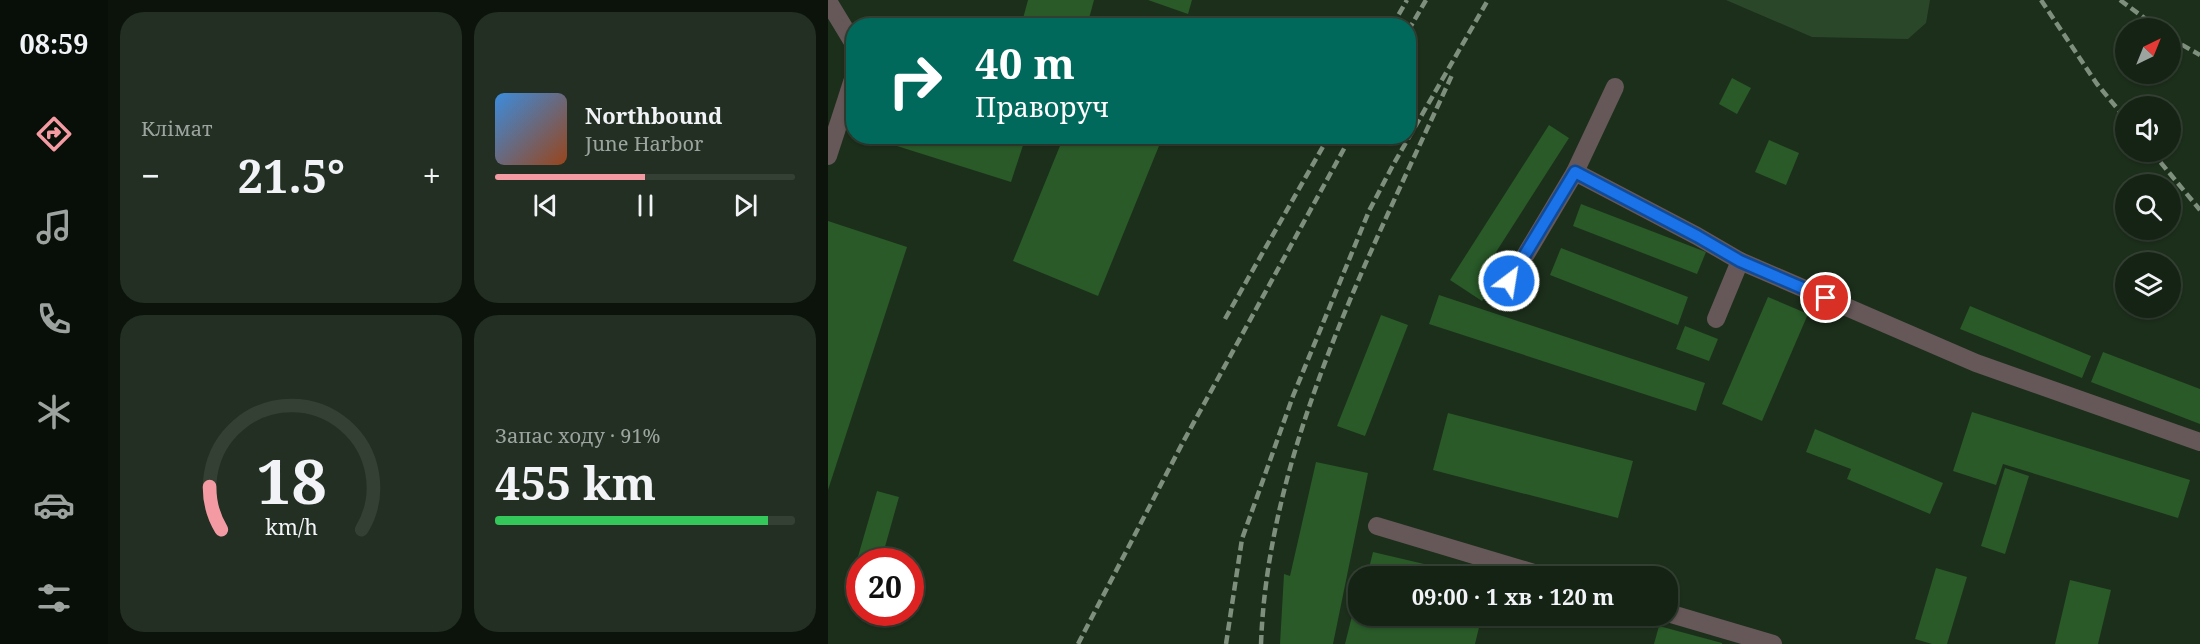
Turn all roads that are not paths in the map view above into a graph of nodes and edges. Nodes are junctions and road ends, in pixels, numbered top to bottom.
1 (828, 1) edge
2 (846, 31) edge
3 (1615, 87) dead end
4 (846, 101) edge
5 (828, 156) edge
6 (1575, 172) junction
7 (1740, 261) junction
8 (1509, 281) dead end
9 (1716, 320) dead end
10 (2200, 442) edge
11 (1377, 526) dead end
12 (1511, 566) edge
13 (1678, 616) edge
14 (1773, 644) edge

1 - 2 lane
3 - 6 lane
4 - 5 lane
6 - 7 lane
6 - 8 lane
7 - 9 lane
7 - 10 lane
11 - 12 lane
13 - 14 lane

